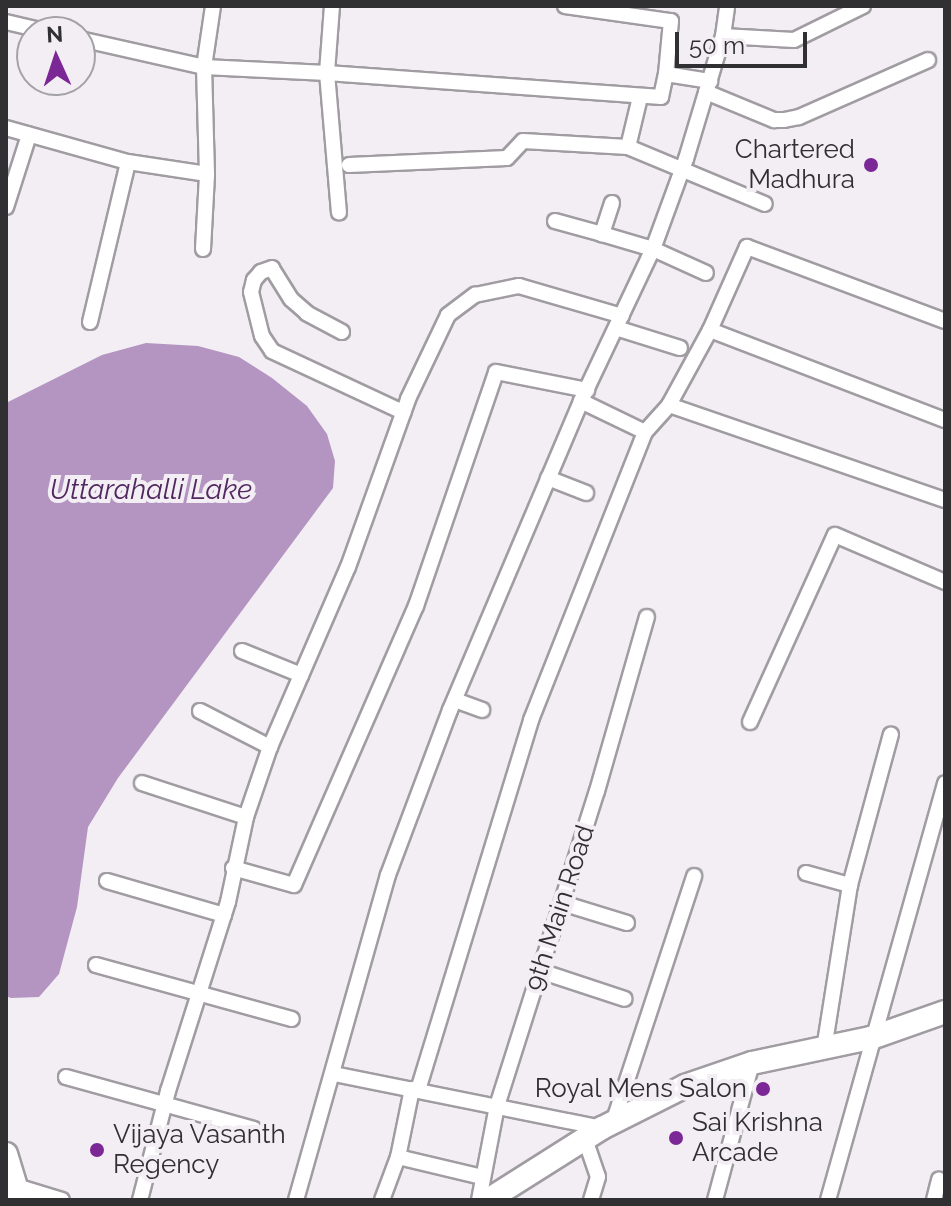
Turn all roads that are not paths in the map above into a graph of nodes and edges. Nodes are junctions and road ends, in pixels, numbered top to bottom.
1 (213, 6) edge
2 (332, 6) edge
3 (565, 6) edge
4 (727, 6) edge
5 (863, 6) edge
6 (612, 8) edge
7 (723, 36) junction
8 (96, 43) edge
9 (928, 60) dead end
10 (204, 67) junction
11 (327, 73) junction
12 (666, 74) junction
13 (708, 86) junction
14 (640, 97) junction
15 (6, 128) edge
16 (29, 135) junction
17 (628, 147) junction
18 (128, 162) junction
19 (349, 165) dead end
20 (681, 170) junction
21 (207, 174) junction
22 (612, 203) dead end
23 (765, 204) dead end
24 (6, 207) edge
25 (339, 212) dead end
26 (555, 221) dead end
27 (602, 234) junction
28 (203, 249) dead end
29 (653, 249) junction
30 (706, 273) dead end
31 (945, 321) edge
32 (90, 322) dead end
33 (619, 322) junction
34 (710, 330) junction
35 (342, 332) dead end
36 (680, 348) dead end
37 (584, 395) junction
38 (669, 405) junction
39 (403, 412) junction
40 (945, 420) edge
41 (645, 432) junction
42 (548, 478) junction
43 (586, 493) dead end
44 (945, 500) edge
45 (945, 582) edge
46 (647, 617) dead end
47 (242, 651) dead end
48 (301, 675) junction
49 (455, 700) junction
50 (482, 710) dead end
51 (200, 711) dead end
52 (750, 722) dead end
53 (891, 734) dead end
54 (270, 747) junction
55 (142, 783) dead end
56 (945, 783) edge
57 (246, 817) junction
58 (233, 868) junction
59 (806, 873) dead end
60 (694, 876) dead end
61 (107, 881) dead end
62 (850, 885) junction
63 (562, 903) junction
64 (224, 915) junction
65 (627, 923) dead end
66 (96, 965) dead end
67 (540, 971) junction
68 (199, 992) junction
69 (625, 999) dead end
70 (945, 1012) edge
71 (292, 1019) dead end
72 (871, 1038) junction
73 (824, 1049) junction
74 (752, 1063) junction
75 (334, 1074) junction
76 (66, 1077) dead end
77 (415, 1090) junction
78 (164, 1105) junction
79 (497, 1106) junction
80 (254, 1129) dead end
81 (600, 1130) junction
82 (6, 1154) edge
83 (398, 1157) junction
84 (482, 1177) junction
85 (939, 1180) dead end
86 (18, 1193) edge
87 (62, 1200) edge
88 (140, 1200) edge
89 (296, 1200) edge
90 (382, 1200) edge
91 (479, 1200) edge
92 (488, 1200) edge
93 (591, 1200) edge
94 (715, 1200) edge
95 (828, 1200) edge
96 (934, 1200) edge

1 - 10 street
2 - 11 street
3 - 6 street
4 - 7 street
5 - 7 street
6 - 12 street
7 - 13 street
8 - 10 street
9 - 13 street
10 - 11 street
10 - 21 street
11 - 14 street
11 - 25 street
12 - 13 street
12 - 14 street
13 - 20 street
14 - 17 street
15 - 16 street
16 - 18 street
16 - 24 street
17 - 19 street
17 - 20 street
18 - 21 street
18 - 32 street
20 - 23 street
20 - 29 street
21 - 28 street
22 - 27 street
26 - 27 street
27 - 29 street
29 - 30 street
29 - 33 street
31 - 34 street
33 - 36 street
33 - 37 street
33 - 39 street
34 - 38 street
34 - 40 street
35 - 39 street
37 - 41 street
37 - 42 street
37 - 58 street
38 - 41 street
38 - 44 street
39 - 48 street
41 - 77 street
42 - 43 street
42 - 49 street
45 - 52 street
46 - 63 street, 9th Main Road
47 - 48 street
48 - 54 street
49 - 50 street
49 - 75 street
51 - 54 street
53 - 62 street
54 - 57 street
55 - 57 street
56 - 72 street
57 - 58 street
58 - 64 street
59 - 62 street
60 - 81 street
61 - 64 street
62 - 73 street
63 - 65 street
63 - 67 street, 9th Main Road
64 - 68 street
66 - 68 street
67 - 69 street
67 - 79 street, 9th Main Road
68 - 71 street
68 - 78 street
70 - 72 main road
72 - 73 main road
72 - 95 street
73 - 74 main road
74 - 81 main road
74 - 94 street
75 - 77 street
75 - 89 street
76 - 78 street
77 - 79 street
77 - 83 street
78 - 80 street
78 - 88 street
79 - 81 street
79 - 84 street, 9th Main Road
81 - 92 main road
81 - 93 street
82 - 86 main road
83 - 84 street
83 - 90 street
84 - 91 street, 9th Main Road
85 - 96 street
86 - 87 street

